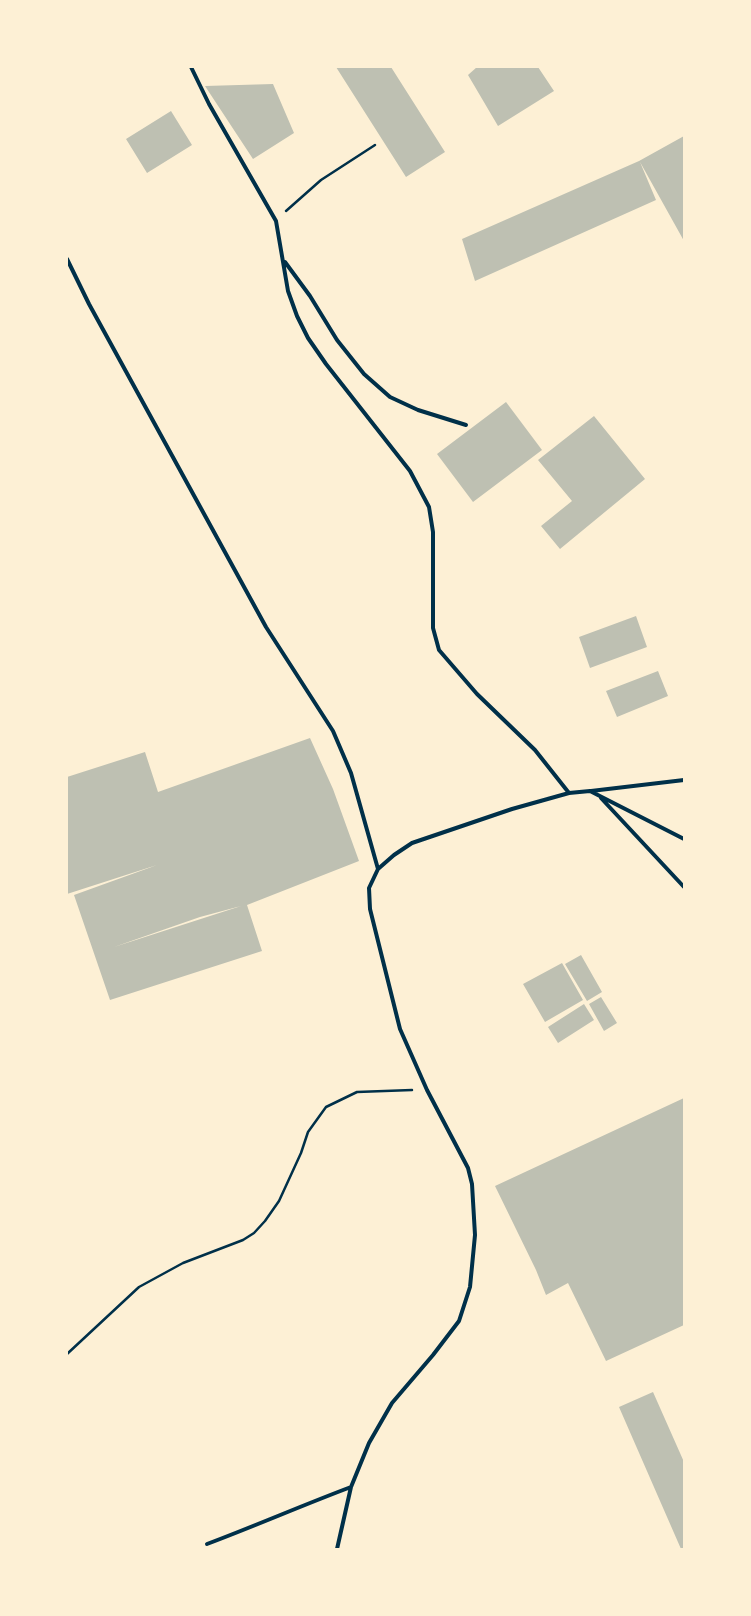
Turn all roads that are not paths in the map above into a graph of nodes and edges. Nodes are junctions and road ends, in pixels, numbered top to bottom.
1 (191, 67) edge
2 (67, 259) edge
3 (284, 260) junction
4 (466, 425) dead end
5 (684, 780) edge
6 (590, 791) junction
7 (569, 793) junction
8 (599, 796) junction
9 (684, 839) edge
10 (378, 869) junction
11 (684, 887) edge
12 (351, 1488) junction
13 (207, 1544) dead end
14 (337, 1549) edge

1 - 3 street
2 - 10 street
3 - 4 street
3 - 7 street
5 - 6 street
6 - 7 street
6 - 8 street
7 - 10 street
8 - 9 street
8 - 11 street
10 - 12 street
12 - 13 street
12 - 14 street

